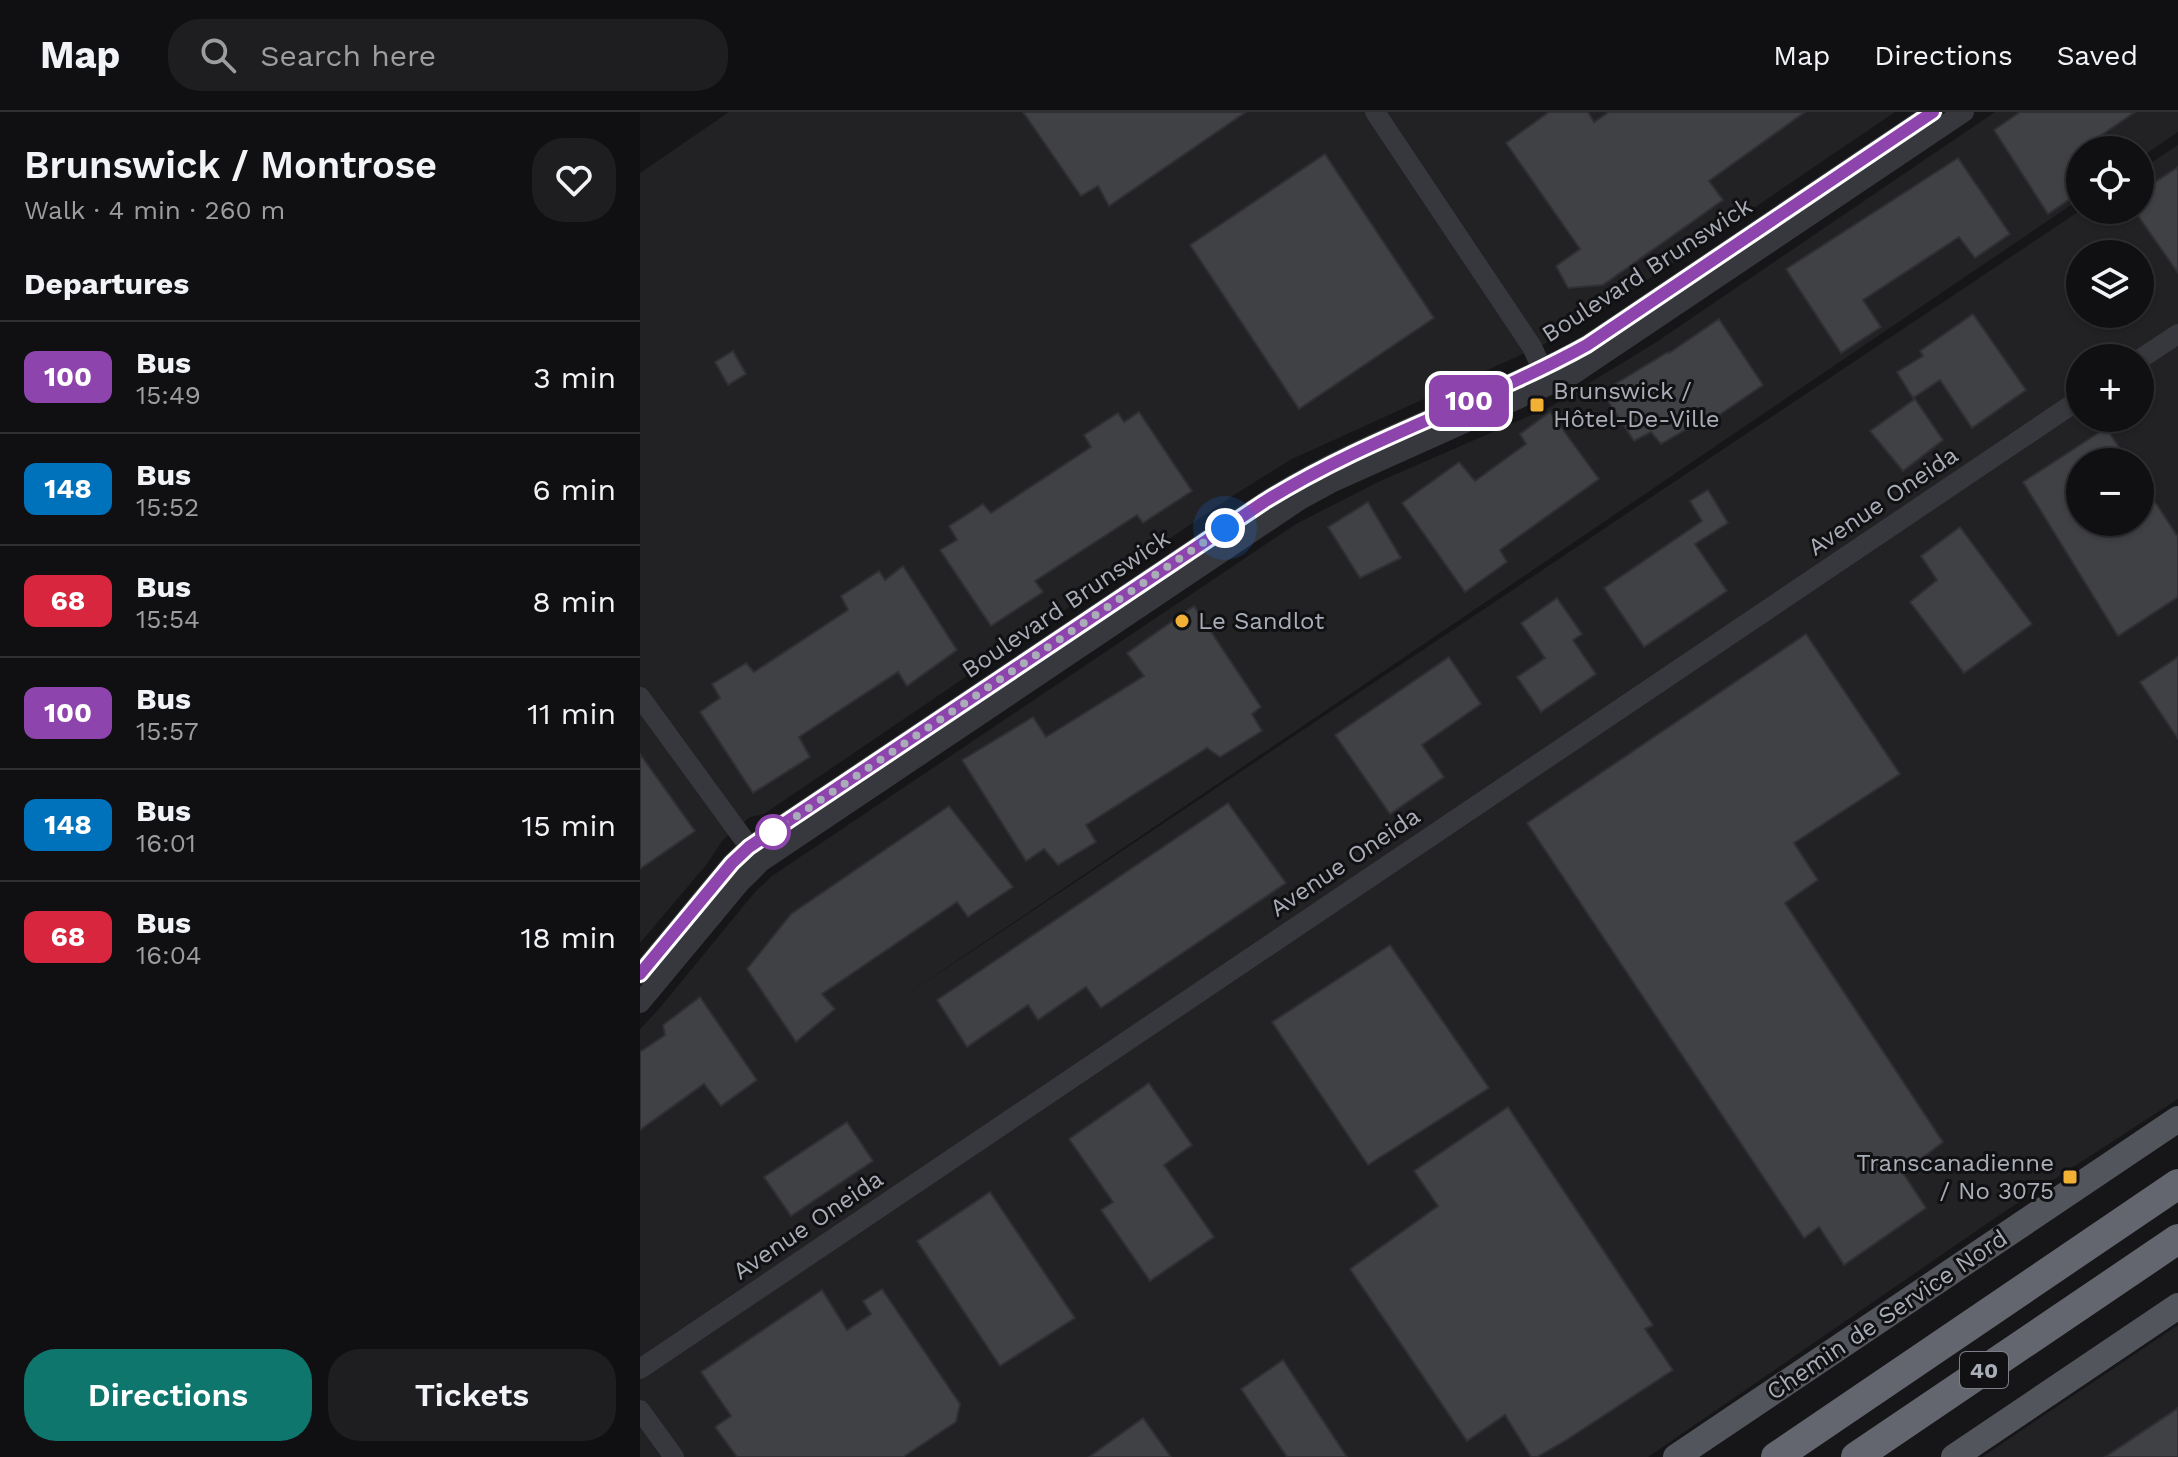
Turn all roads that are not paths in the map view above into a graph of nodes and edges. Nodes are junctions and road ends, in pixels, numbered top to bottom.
1 (1375, 112) edge
2 (1933, 112) edge
3 (1964, 112) edge
4 (2178, 334) edge
5 (2154, 350) edge
6 (1546, 376) junction
7 (2066, 408) edge
8 (640, 697) edge
9 (755, 855) junction
10 (640, 974) edge
11 (640, 1003) edge
12 (2178, 1119) edge
13 (2178, 1184) edge
14 (2174, 1243) edge
15 (2178, 1306) edge
16 (640, 1369) edge
17 (640, 1410) edge
18 (674, 1457) edge
19 (1676, 1457) edge
20 (1776, 1457) edge
21 (1856, 1457) edge
22 (1954, 1457) edge

1 - 6 street
2 - 6 street, Boulevard Brunswick
3 - 6 street, Boulevard Brunswick
4 - 5 street
6 - 9 street, Boulevard Brunswick
7 - 16 street, Avenue Oneida
8 - 9 street
9 - 10 street, Boulevard Brunswick
9 - 11 street, Boulevard Brunswick
12 - 19 main road, Chemin de Service Nord
13 - 20 highway, 40
14 - 21 highway, 40
15 - 22 main road
17 - 18 street

